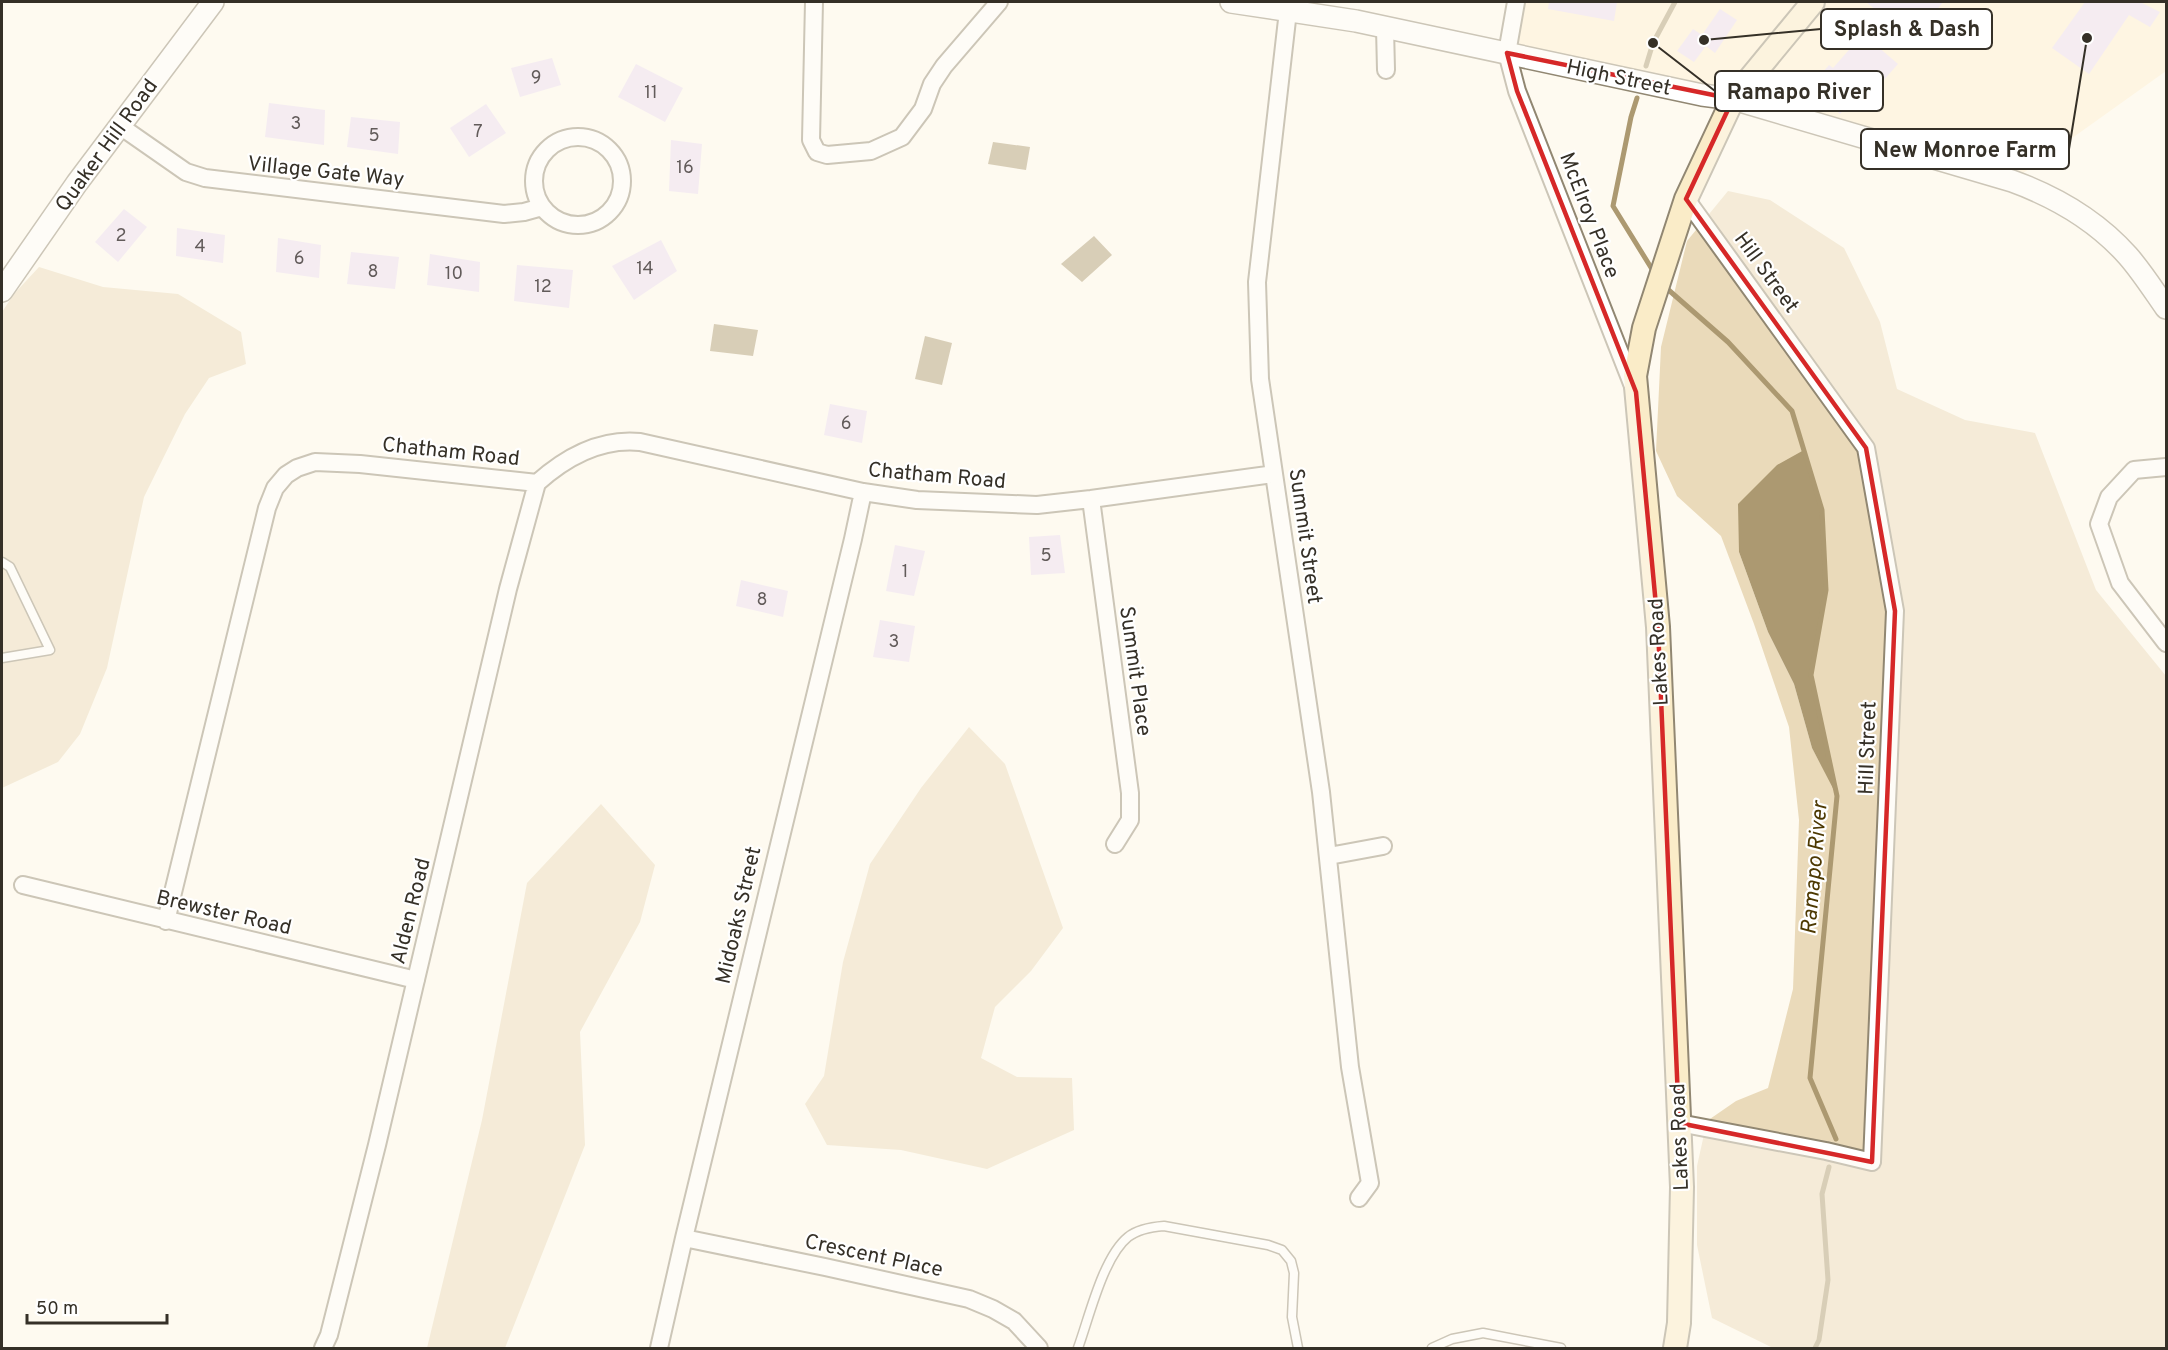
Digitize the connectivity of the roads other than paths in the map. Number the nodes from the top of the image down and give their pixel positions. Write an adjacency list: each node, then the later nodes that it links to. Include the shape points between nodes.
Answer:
1 (213, 2): 12 (street, Quaker Hill Road)
2 (814, 2): 3 (street, via 811,140 817,152 827,155 871,150 902,136 923,109 944,66)
3 (999, 2)
4 (1231, 2): 7 (street, High Street)
5 (1516, 2): 9 (street)
6 (1813, 2): 11 (main road, Lakes Road)
7 (1288, 11): 8 (street, High Street); 19 (street, Summit Street, via 1257,282 1260,379)
8 (1385, 27): 9 (street, High Street); 10 (street)
9 (1507, 53): 11 (street, High Street); 17 (street, McElroy Place, via 1517,91)
10 (1386, 70)
11 (1733, 99): 13 (main road, Lakes Road); 16 (street, High Street, via 2035,189 2077,211 2104,233 2128,256)
12 (120, 126): 14 (street, Village Gate Way, via 186,172 205,178 504,214); 15 (street, Quaker Hill Road)
13 (1686, 199): 17 (main road, Lakes Road, via 1644,328); 32 (street, Hill Street, via 1866,448 1894,611 1872,1162)
14 (542, 207): 14 (street, via 566,223 596,221 608,213 622,187 616,158 594,139 580,136 553,144 536,166 535,187)
15 (2, 291)
16 (2166, 308)
17 (1636, 392): 32 (main road, Lakes Road, via 1658,627)
18 (2166, 467): 24 (street, via 2134,470 2109,497 2099,524 2120,582)
19 (1274, 474): 22 (street, Chatham Road); 28 (street, Summit Street)
20 (537, 483): 21 (street, Chatham Road, via 581,451 622,441); 30 (street, Chatham Road, via 315,462 286,475 275,488 267,508); 31 (street, Alden Road, via 508,589)
21 (863, 492): 22 (street, Chatham Road, via 917,500 1037,505); 34 (street, Midoaks Street)
22 (1091, 499): 26 (street, Summit Place, via 1130,793 1130,820)
23 (2, 562): 25 (lane, via 10,567 50,650)
24 (2166, 643)
25 (2, 658)
26 (1115, 844)
27 (1383, 846): 28 (street)
28 (1329, 856): 33 (street, Summit Street, via 1350,1067 1370,1183)
29 (23, 885): 30 (street, Brewster Road)
30 (166, 921): 31 (street, Brewster Road)
31 (416, 981): 35 (street, Alden Road, via 355,1234)
32 (1679, 1123): 42 (main road, Lakes Road, via 1682,1187)
33 (1359, 1198)
34 (684, 1238): 36 (street, Midoaks Street); 37 (street, Crescent Place, via 969,1299 1014,1322)
35 (323, 1348)
36 (659, 1348)
37 (1039, 1348)
38 (1078, 1348): 39 (lane, via 1106,1268 1117,1250 1129,1236 1148,1227 1164,1226 1282,1250 1294,1273 1292,1317)
39 (1298, 1348)
40 (1432, 1348): 41 (lane, via 1482,1333)
41 (1561, 1348)
42 (1675, 1348)

